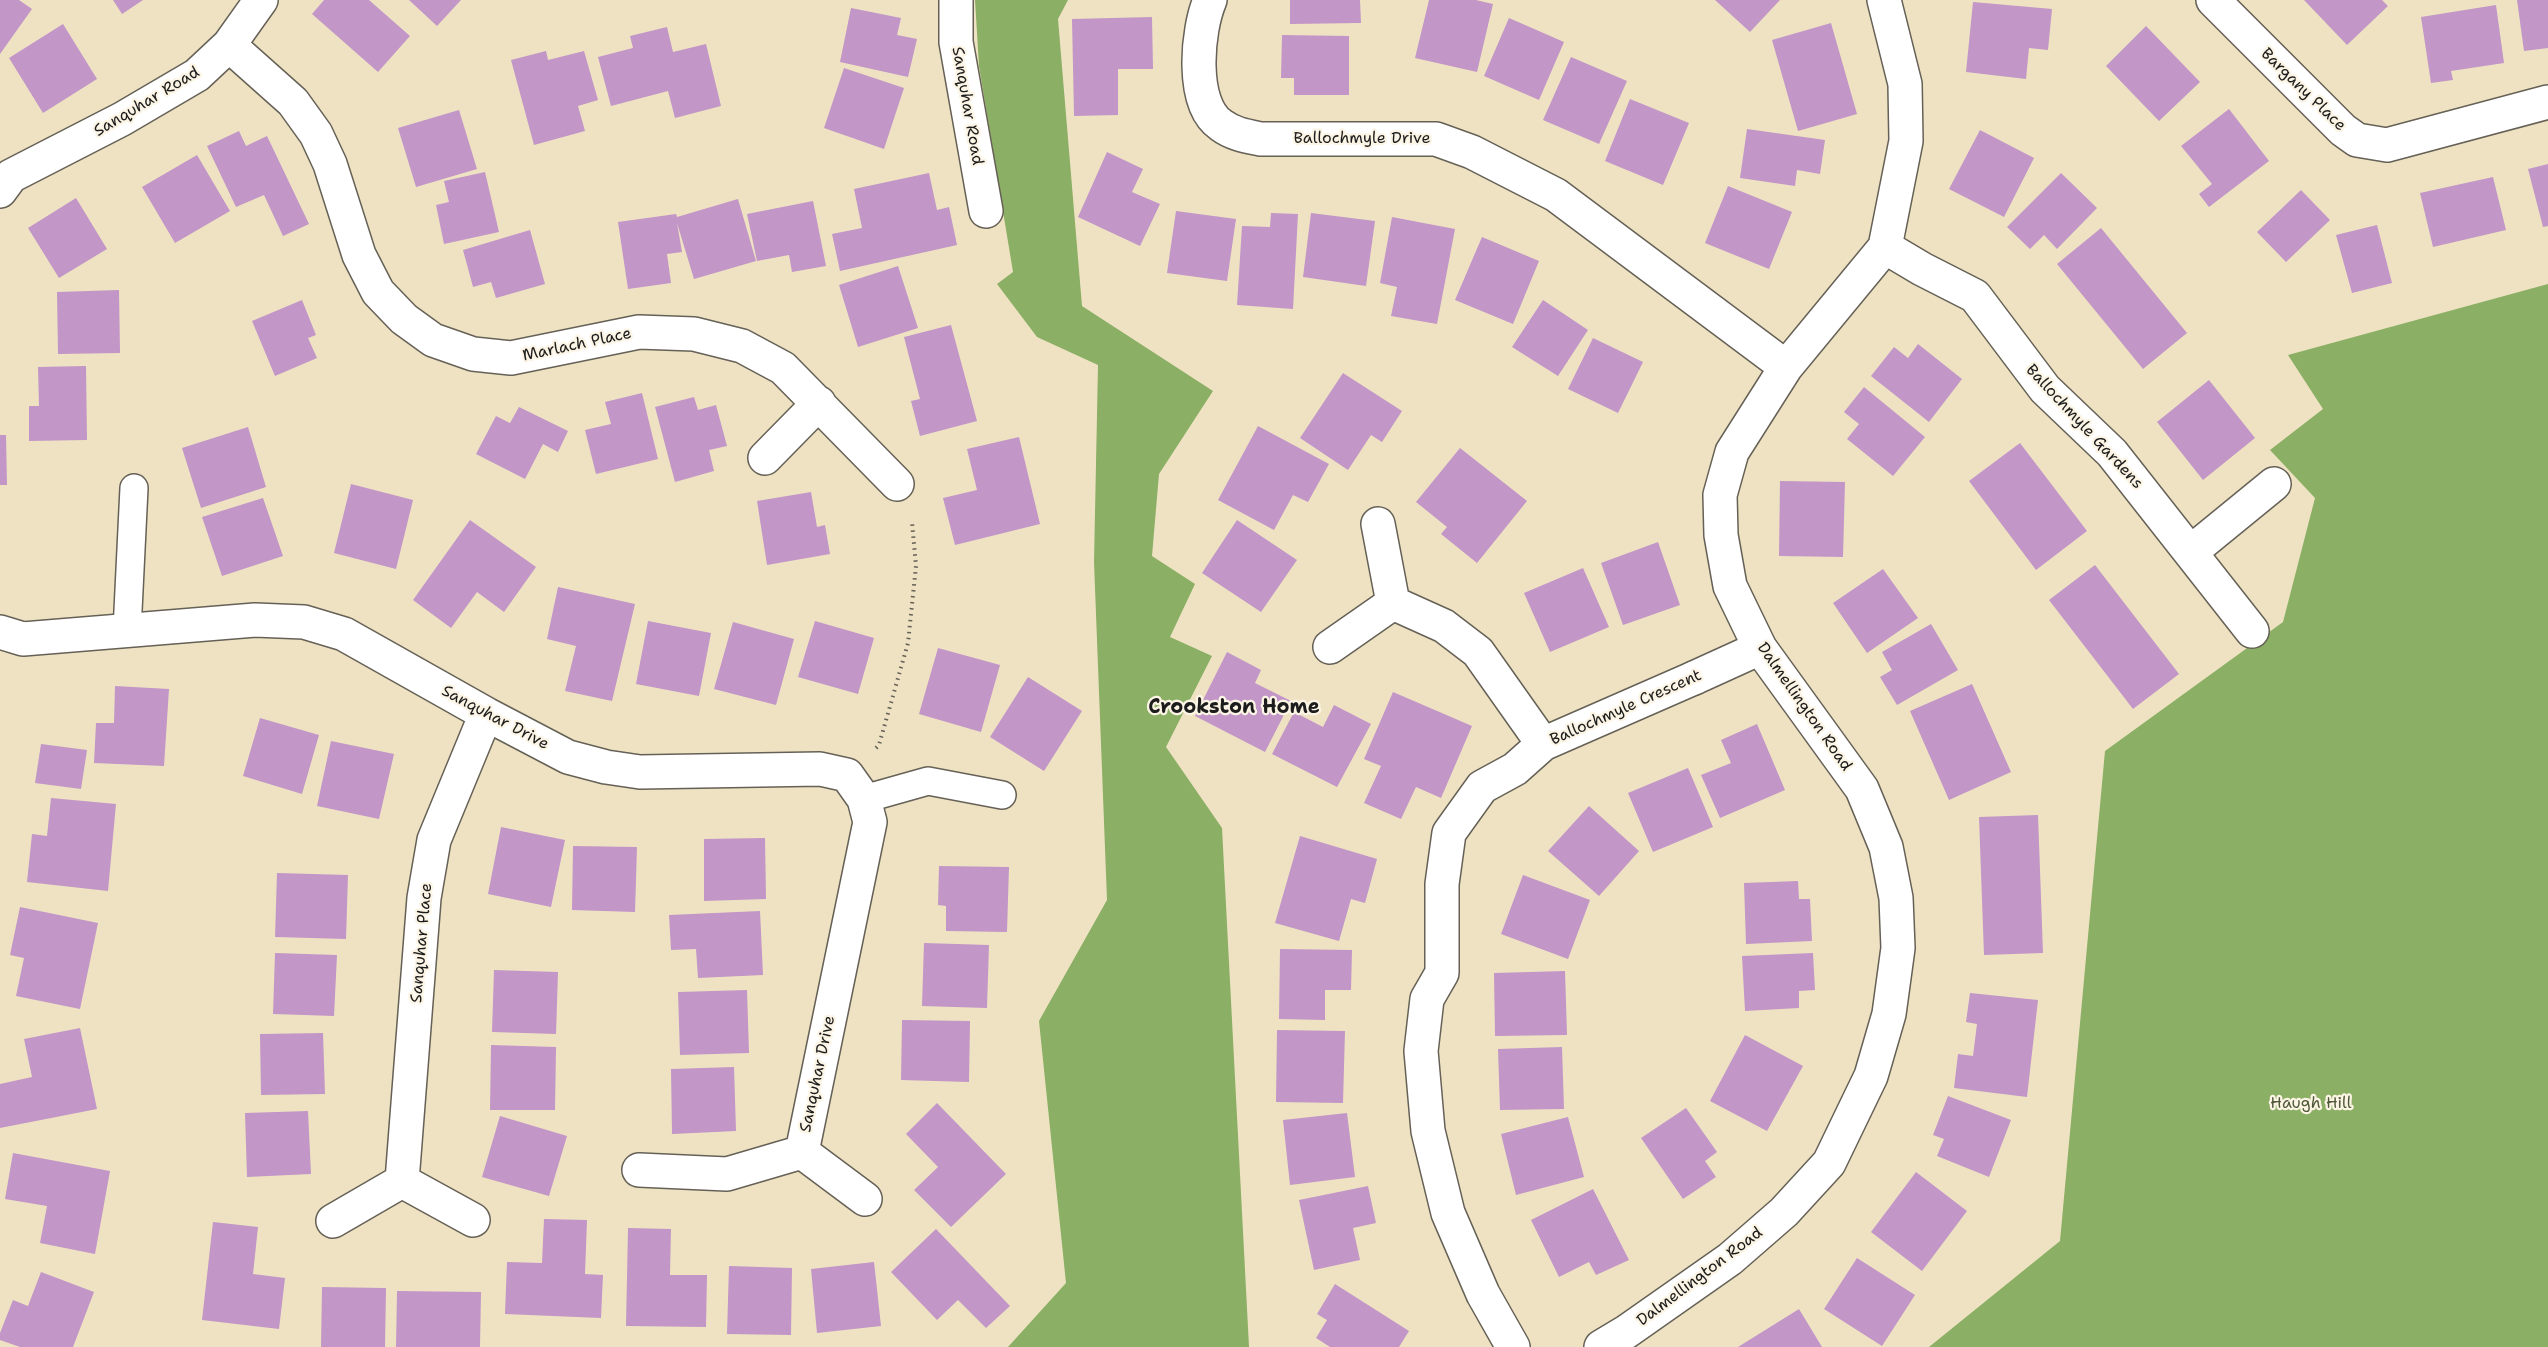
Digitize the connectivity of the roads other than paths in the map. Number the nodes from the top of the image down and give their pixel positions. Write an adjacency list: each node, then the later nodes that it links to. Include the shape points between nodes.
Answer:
1 (261, 0): 6 (street, Sanquhar Road)
2 (956, 0): 9 (street, Sanquhar Road, via 956,42)
3 (1210, 0): 11 (street, Ballochmyle Drive, via 1198,61 1204,104 1219,124 1236,134 1261,139 1436,139 1472,152 1557,195)
4 (1884, 0): 10 (street, Dalmellington Road, via 1905,84 1906,141)
5 (2213, 0): 7 (street, Bargany Place, via 2329,118 2366,143 2387,145)
6 (229, 45): 8 (street, Sanquhar Road, via 197,75 122,119); 12 (street, Marlach Place, via 293,102 316,134 330,164 359,255 378,292 404,319 433,340 473,354 511,358 639,332 694,334 742,345 783,368)
7 (2548, 102)
8 (4, 177)
9 (986, 210)
10 (1886, 247): 11 (street, Dalmellington Road); 18 (street, Ballochmyle Gardens, via 1975,296 2045,389 2112,453)
11 (1786, 367): 24 (street, Dalmellington Road, via 1732,452 1720,495 1721,535 1730,586)
12 (819, 403): 13 (street); 14 (street, Marlach Place)
13 (765, 458)
14 (897, 484)
15 (2274, 484): 18 (street)
16 (134, 488): 20 (lane)
17 (1378, 524): 19 (street)
18 (2192, 551): 21 (street, Ballochmyle Gardens)
19 (1393, 603): 23 (street); 26 (street, via 1444,626 1478,652)
20 (127, 631): 22 (street, Sanquhar Drive, via 23,639); 25 (street, Sanquhar Drive, via 255,620 304,622 344,634)
21 (2252, 631)
22 (0, 632)
23 (1330, 647)
24 (1760, 648): 26 (street, Ballochmyle Crescent); 36 (street, Dalmellington Road, via 1862,789 1886,847 1896,898 1898,948 1889,1014 1872,1076 1829,1163 1784,1212 1730,1259)
25 (486, 714): 27 (street, Sanquhar Drive, via 568,757 606,767 640,772 820,769); 31 (street, Sanquhar Place, via 434,840 424,898)
26 (1543, 744): 35 (street, Ballochmyle Crescent, via 1515,769 1482,788 1449,833 1442,884 1442,973 1427,999 1422,1051 1428,1131 1448,1213 1483,1294)
27 (855, 787): 28 (lane, Sanquhar Drive, via 928,781); 29 (street, Sanquhar Drive, via 870,822)
28 (1002, 795)
29 (802, 1152): 30 (street, Sanquhar Drive, via 727,1174); 32 (street)
30 (639, 1170)
31 (402, 1181): 33 (street); 34 (street)
32 (865, 1199)
33 (473, 1220)
34 (333, 1221)
35 (1513, 1347)
36 (1600, 1347)

